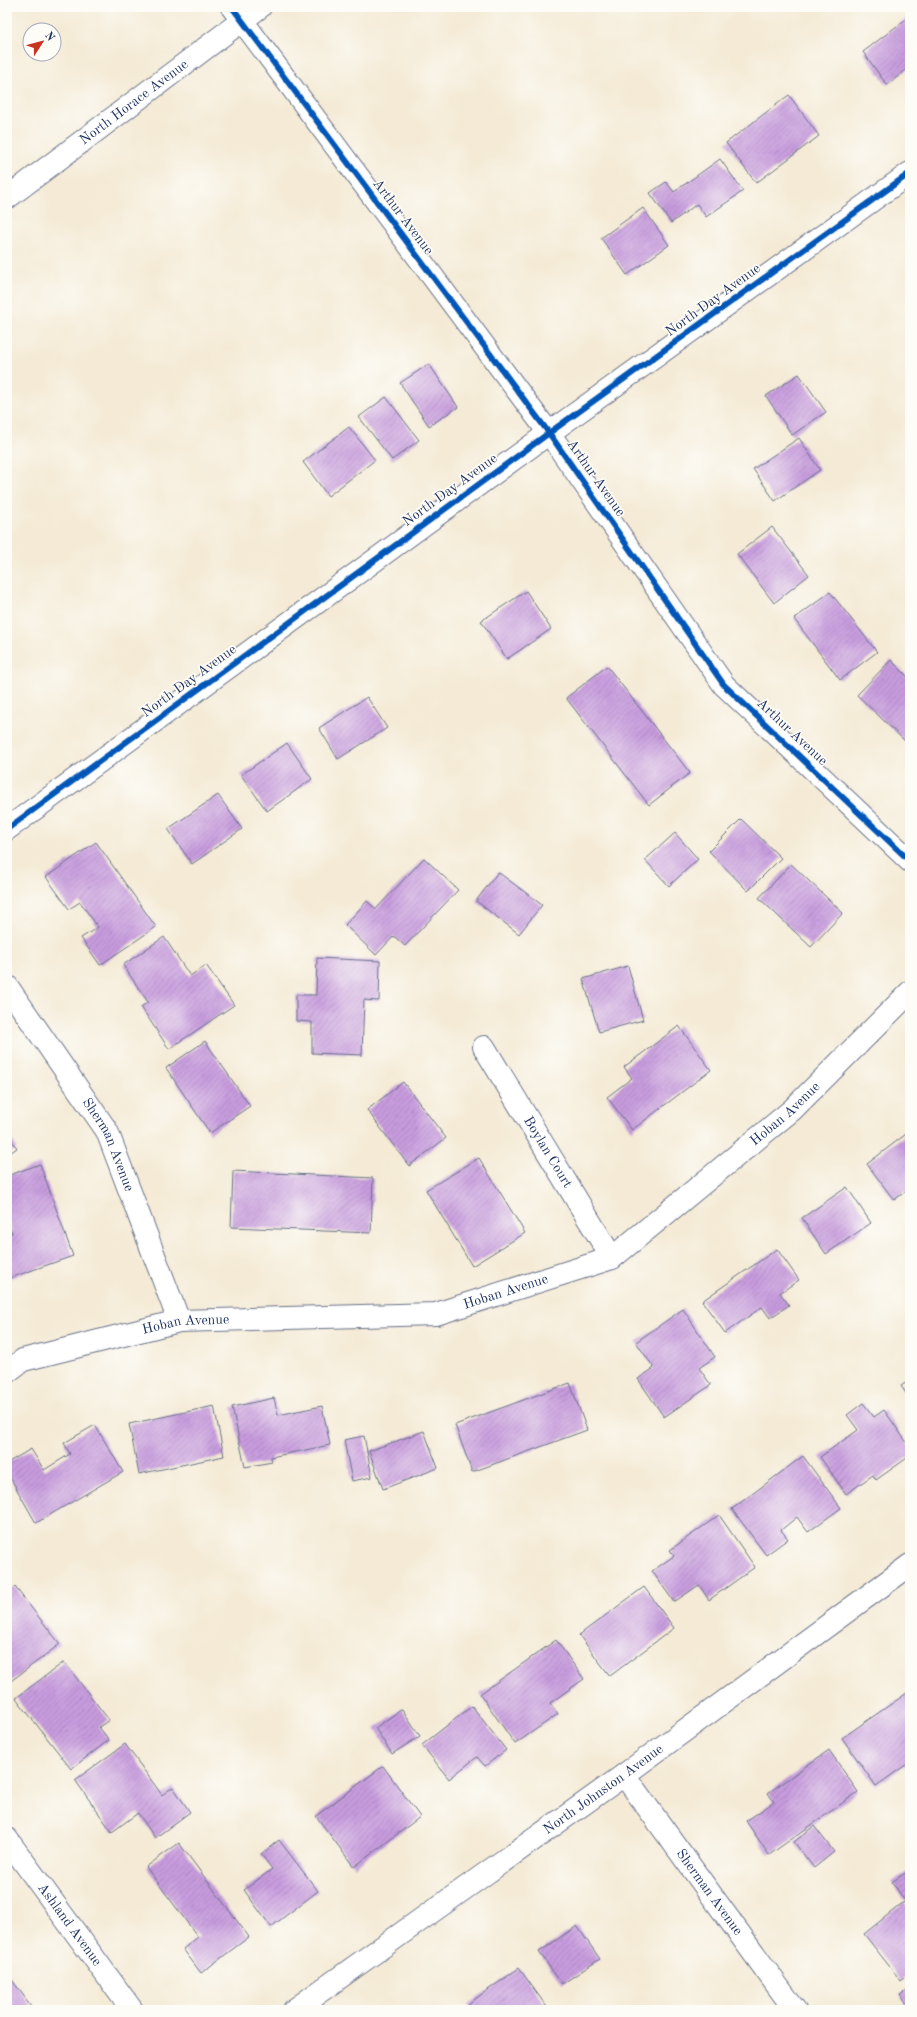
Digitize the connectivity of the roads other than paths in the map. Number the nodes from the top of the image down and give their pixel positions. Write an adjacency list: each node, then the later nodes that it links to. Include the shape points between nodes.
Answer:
1 (260, 7): 2 (street, North Horace Avenue)
2 (237, 14): 4 (street, North Horace Avenue); 5 (street, Arthur Avenue)
3 (910, 173): 5 (street, North Day Avenue)
4 (7, 198)
5 (549, 433): 6 (street, North Day Avenue); 7 (street, Arthur Avenue, via 724,685)
6 (7, 829)
7 (910, 861)
8 (7, 986): 12 (street, Sherman Avenue, via 107,1131)
9 (910, 992): 11 (street, Hoban Avenue, via 792,1110)
10 (484, 1047): 11 (street, Boylan Court)
11 (612, 1258): 12 (street, Hoban Avenue, via 436,1314)
12 (179, 1321): 13 (street, Hoban Avenue, via 24,1360)
13 (7, 1372)
14 (910, 1565): 15 (street, North Johnston Avenue)
15 (624, 1775): 18 (street, North Johnston Avenue); 19 (street, Sherman Avenue)
16 (7, 1839): 17 (street, Ashland Avenue)
17 (132, 2010)
18 (294, 2010)
19 (795, 2010)

